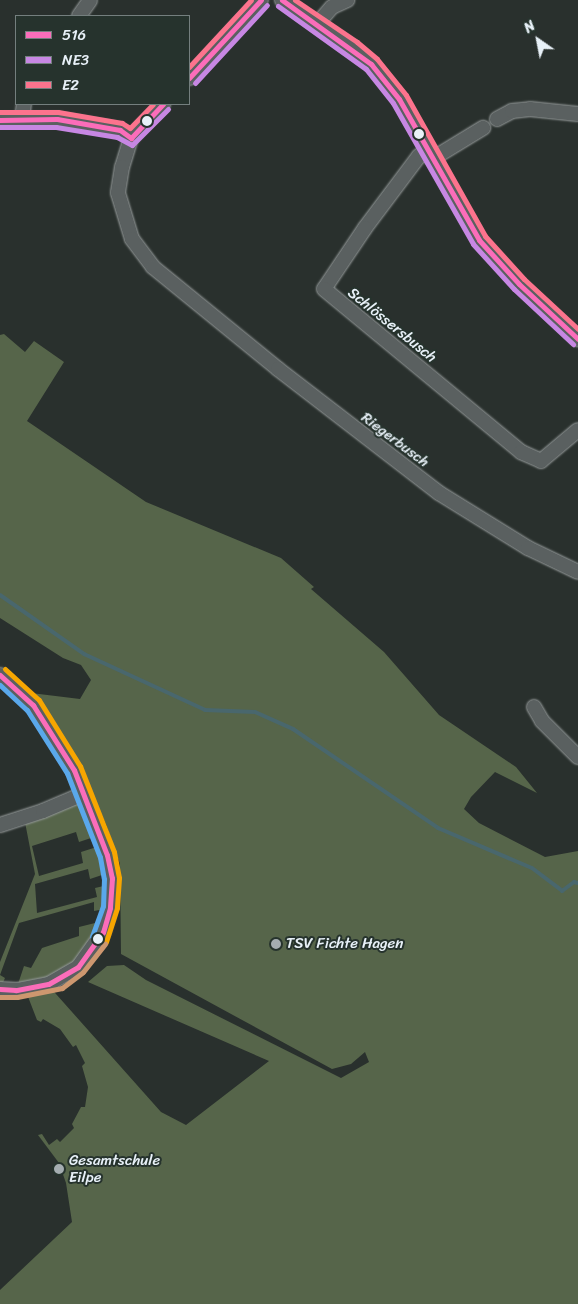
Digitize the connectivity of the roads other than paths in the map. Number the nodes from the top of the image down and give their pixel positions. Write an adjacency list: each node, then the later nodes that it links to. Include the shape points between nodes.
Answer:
1 (90, 0): 5 (street)
2 (262, 0): 7 (street)
3 (282, 0): 6 (street)
4 (347, 0): 6 (street, via 332,7)
5 (79, 15)
6 (318, 23): 16 (street, via 371,64 399,99)
7 (190, 77)
8 (24, 105): 11 (street)
9 (162, 105): 15 (street)
10 (578, 114): 12 (street, via 530,109 512,111)
11 (22, 118): 13 (street); 15 (street, via 58,119 120,130)
12 (497, 119)
13 (0, 120)
14 (483, 128): 16 (street)
15 (131, 138): 19 (street, Riegerbusch, via 118,194 132,238 153,267 278,369 439,493 528,548)
16 (430, 155): 17 (street, via 479,240 519,284); 18 (street, Schlössersbusch, via 419,156 324,289 521,452 541,460)
17 (578, 339)
18 (578, 430)
19 (578, 572)
20 (0, 675): 23 (street, via 33,705 74,770)
21 (534, 707): 22 (street, via 542,721)
22 (578, 758)
23 (83, 794): 24 (street); 25 (street, via 111,872 110,908 103,932 87,958 68,975 38,987)
24 (0, 824)
25 (0, 989)

